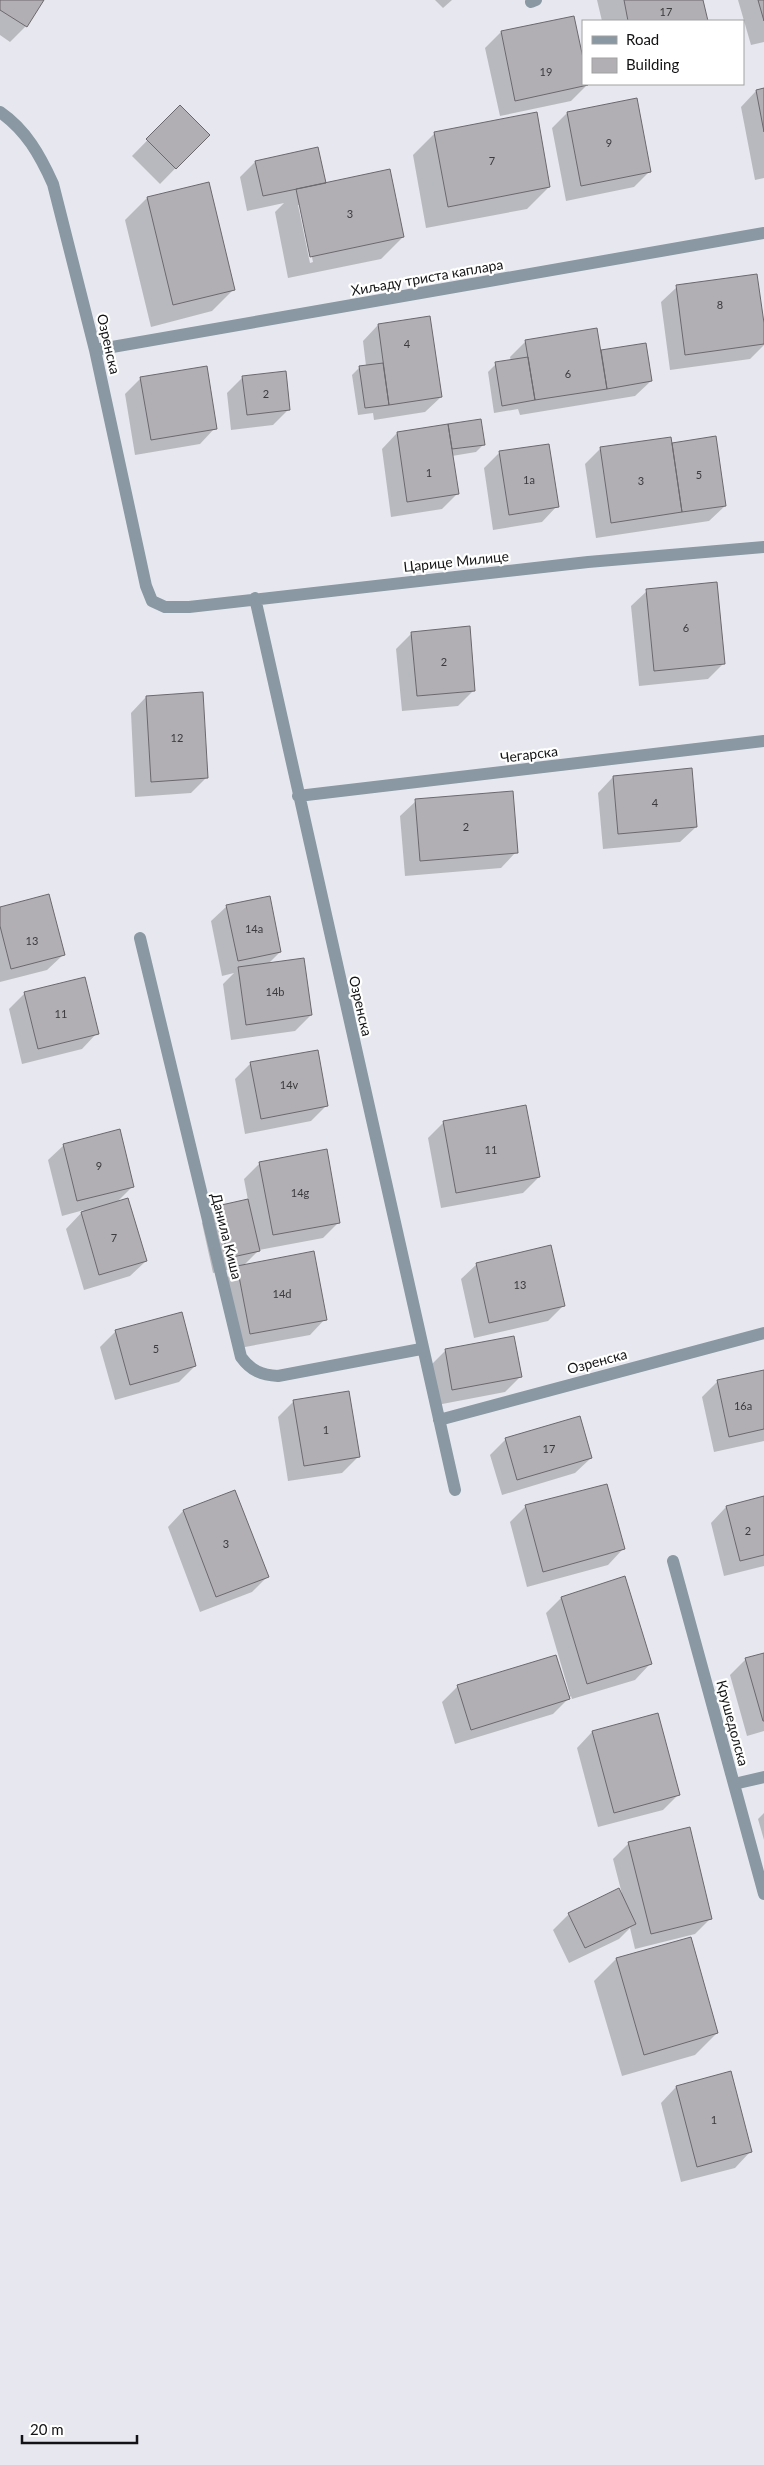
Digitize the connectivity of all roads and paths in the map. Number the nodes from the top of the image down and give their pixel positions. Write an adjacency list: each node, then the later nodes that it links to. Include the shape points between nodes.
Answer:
1 (0, 112): 3 (street, Озренска, via 15,122 30,141 53,184)
2 (764, 233): 3 (street, Хиљаду триста каплара)
3 (96, 350): 6 (street, Озренска, via 146,586)
4 (764, 547): 5 (street, Царице Милице, via 588,562)
5 (255, 598): 6 (street, Царице Милице, via 165,607); 8 (street, Озренска)
6 (152, 601)
7 (764, 741): 8 (street, Чегарска)
8 (298, 796): 11 (street, Озренска)
9 (140, 938): 11 (street, Данила Киша, via 242,1357 253,1370 278,1376)
10 (764, 1333): 12 (street, Озренска)
11 (421, 1349): 12 (street, Озренска)
12 (439, 1420): 13 (street, Озренска)
13 (455, 1490)
14 (673, 1561): 16 (street, Крушедолска)
15 (764, 1777): 16 (street)
16 (734, 1784): 17 (street, Крушедолска)
17 (764, 1894)

